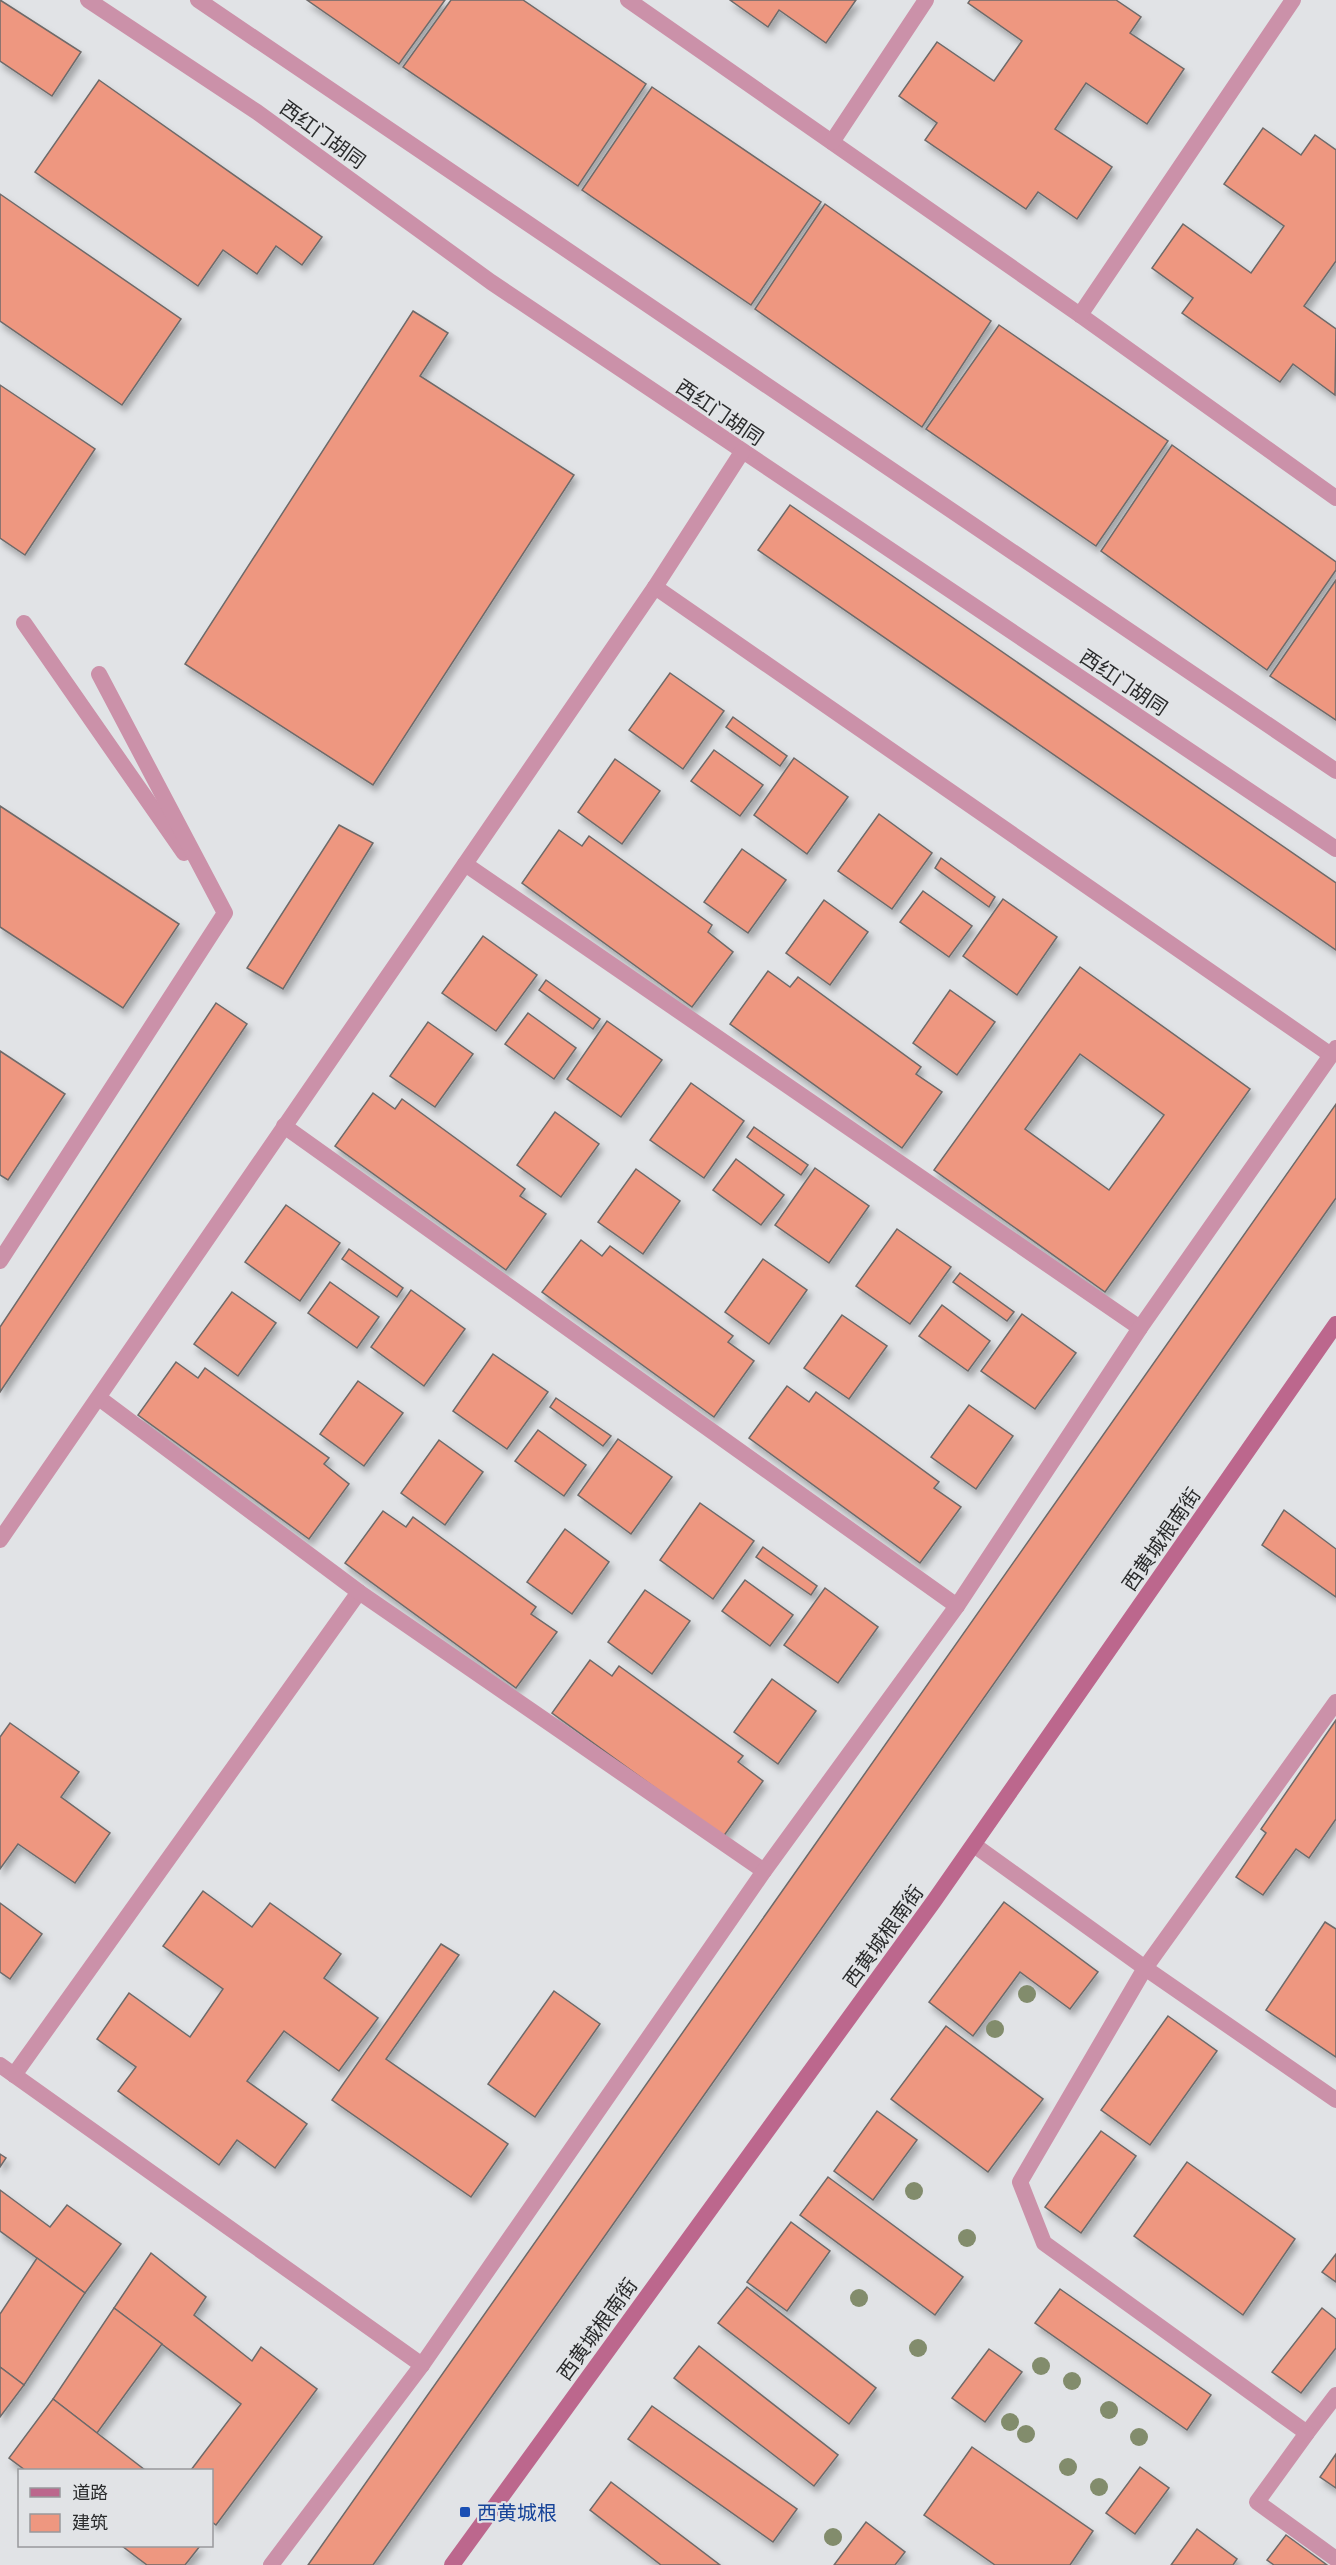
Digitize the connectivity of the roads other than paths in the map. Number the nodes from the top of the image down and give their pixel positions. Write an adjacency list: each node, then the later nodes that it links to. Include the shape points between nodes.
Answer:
1 (87, 0): 8 (street, 西红门胡同, via 257,112 491,282)
2 (198, 0): 13 (street)
3 (628, 0): 6 (street)
4 (926, 0): 6 (street)
5 (1293, 0): 7 (street)
6 (831, 142): 7 (street)
7 (1080, 315): 9 (street)
8 (742, 452): 10 (street); 14 (street, 西红门胡同)
9 (1336, 498)
10 (654, 587): 15 (street); 17 (street)
11 (24, 623): 16 (street)
12 (99, 674): 16 (street)
13 (1336, 771)
14 (1336, 849)
15 (465, 864): 18 (street); 21 (street)
16 (225, 913): 19 (street)
17 (1334, 1051): 21 (street)
18 (284, 1126): 22 (street); 25 (street)
19 (0, 1261)
20 (1336, 1324): 27 (main road, 西黄城根南街)
21 (1140, 1329): 25 (street)
22 (99, 1398): 23 (street); 24 (street)
23 (0, 1540)
24 (359, 1592): 28 (street); 31 (street)
25 (957, 1606): 28 (street)
26 (1336, 1702): 29 (street)
27 (974, 1845): 29 (street); 38 (main road, 西黄城根南街)
28 (764, 1871): 33 (street)
29 (1144, 1968): 32 (street); 35 (street, via 1020,2182 1044,2243)
30 (0, 2064): 31 (street)
31 (14, 2075): 33 (street)
32 (1336, 2100)
33 (422, 2366): 37 (street)
34 (1336, 2395): 35 (street)
35 (1308, 2433): 36 (street, via 1257,2502)
36 (1336, 2559)
37 (271, 2565)
38 (452, 2565)

